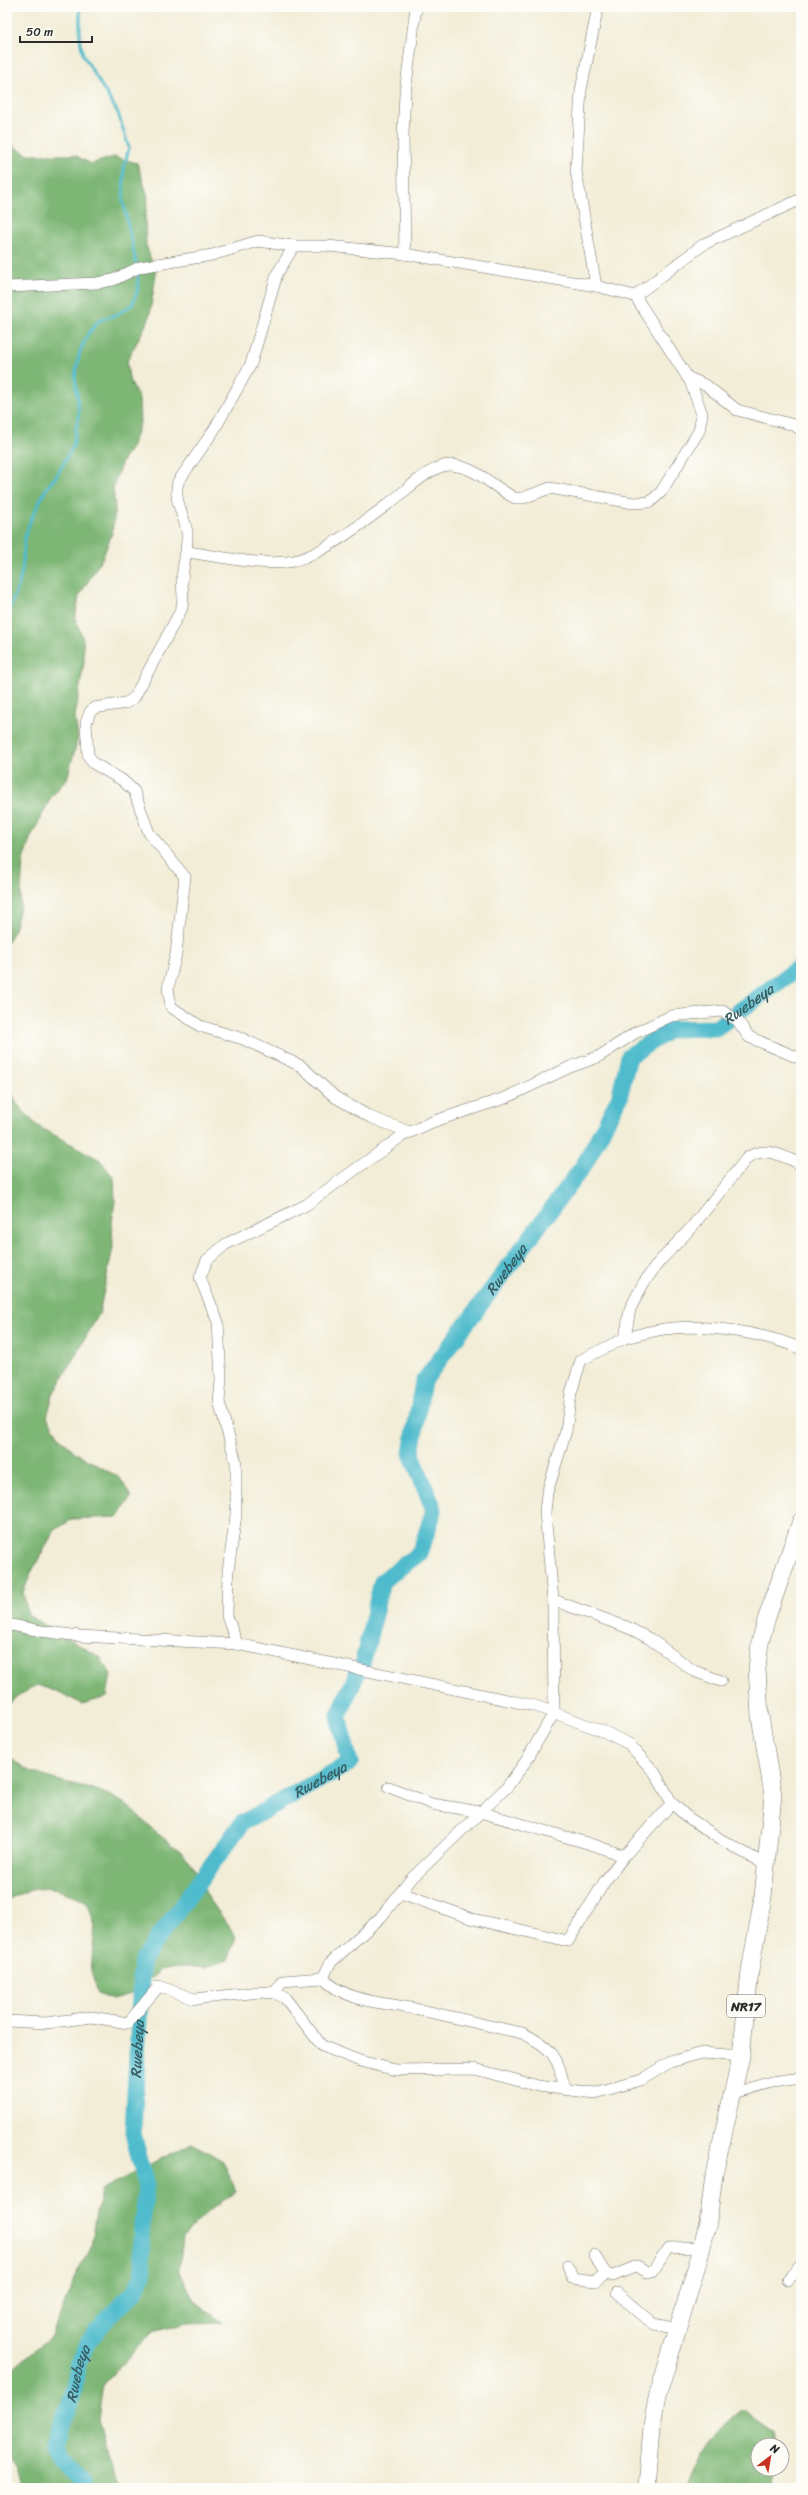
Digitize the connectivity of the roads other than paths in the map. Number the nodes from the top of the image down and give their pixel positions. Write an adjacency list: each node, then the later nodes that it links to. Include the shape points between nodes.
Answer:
1 (416, 7): 5 (street, via 402,135)
2 (598, 7): 6 (street, via 581,90 576,171)
3 (801, 199): 8 (street, via 704,244)
4 (294, 246): 5 (street, via 328,246); 7 (street, via 258,241 212,255 135,268 113,280 97,283); 11 (street, via 277,274 251,364 214,430 178,482 176,497 187,534)
5 (405, 254): 6 (street)
6 (596, 286): 8 (street)
7 (7, 287)
8 (635, 296): 9 (street)
9 (687, 377): 10 (street, via 707,386 736,410 794,425); 11 (street, via 699,404 702,422 661,492 650,502 633,503 550,488 516,498 476,473 450,465 421,478 388,505 317,552 300,560 287,563 268,562)
10 (801, 430)
11 (187, 552): 13 (street, via 182,580 184,604 138,691 126,703 94,708 86,723 90,759 134,791 149,833 185,877 176,954 168,988 171,1007 200,1026 243,1039 301,1066 335,1097 370,1117)
12 (801, 1059): 13 (street, via 749,1037 737,1020 722,1011 671,1016 635,1033 598,1057 570,1067 505,1098)
13 (409, 1132): 20 (street, via 306,1205 226,1244 206,1260 200,1278 218,1322 221,1380 219,1402 236,1462 236,1515 228,1571 227,1616)
14 (801, 1164): 15 (street, via 757,1151 747,1158 643,1284 630,1309)
15 (625, 1338): 16 (street, via 666,1329 715,1329 750,1333); 18 (street, via 582,1360 571,1394 566,1431 547,1493 544,1512)
16 (801, 1349)
17 (801, 1521): 27 (main road, NR17, via 767,1617 757,1669 760,1716 773,1795)
18 (552, 1600): 21 (street, via 629,1628 650,1639 694,1671); 22 (street)
19 (7, 1624): 20 (street, via 79,1636)
20 (237, 1644): 22 (street, via 536,1706)
21 (721, 1681)
22 (554, 1713): 24 (street, via 629,1744 655,1773); 25 (street, via 507,1787)
23 (389, 1788): 25 (street, via 432,1804)
24 (672, 1803): 26 (street); 27 (street, via 720,1839)
25 (480, 1812): 26 (street); 28 (street, via 412,1878)
26 (624, 1856): 28 (street, via 605,1881 568,1941 473,1919)
27 (766, 1865): 32 (main road, NR17, via 750,1971)
28 (401, 1893): 29 (street, via 381,1917 330,1964)
29 (323, 1978): 30 (street, via 282,1981); 34 (street, via 330,1986 350,1996 522,2034 537,2040 548,2048 558,2062)
30 (275, 1993): 31 (street, via 260,1992 194,1999 159,1986 128,2023 92,2017 46,2023); 34 (street, via 285,1998 322,2046 360,2061 396,2070 475,2069 538,2086)
31 (7, 2020)
32 (741, 2056): 34 (street, via 702,2053 670,2062 641,2080 618,2088 595,2093); 35 (main road, NR17)
33 (801, 2078): 35 (street, via 772,2082)
34 (564, 2090)
35 (731, 2094): 36 (main road, NR17)
36 (702, 2246): 40 (street, via 668,2248 653,2271 647,2272 637,2266 613,2276); 43 (main road, NR17)
37 (594, 2255): 40 (street)
38 (801, 2265): 41 (street)
39 (568, 2266): 40 (street, via 572,2278 595,2281)
40 (606, 2274)
41 (787, 2280)
42 (617, 2293): 43 (street, via 654,2324)
43 (678, 2329): 44 (main road, NR17, via 653,2419)
44 (647, 2488)

